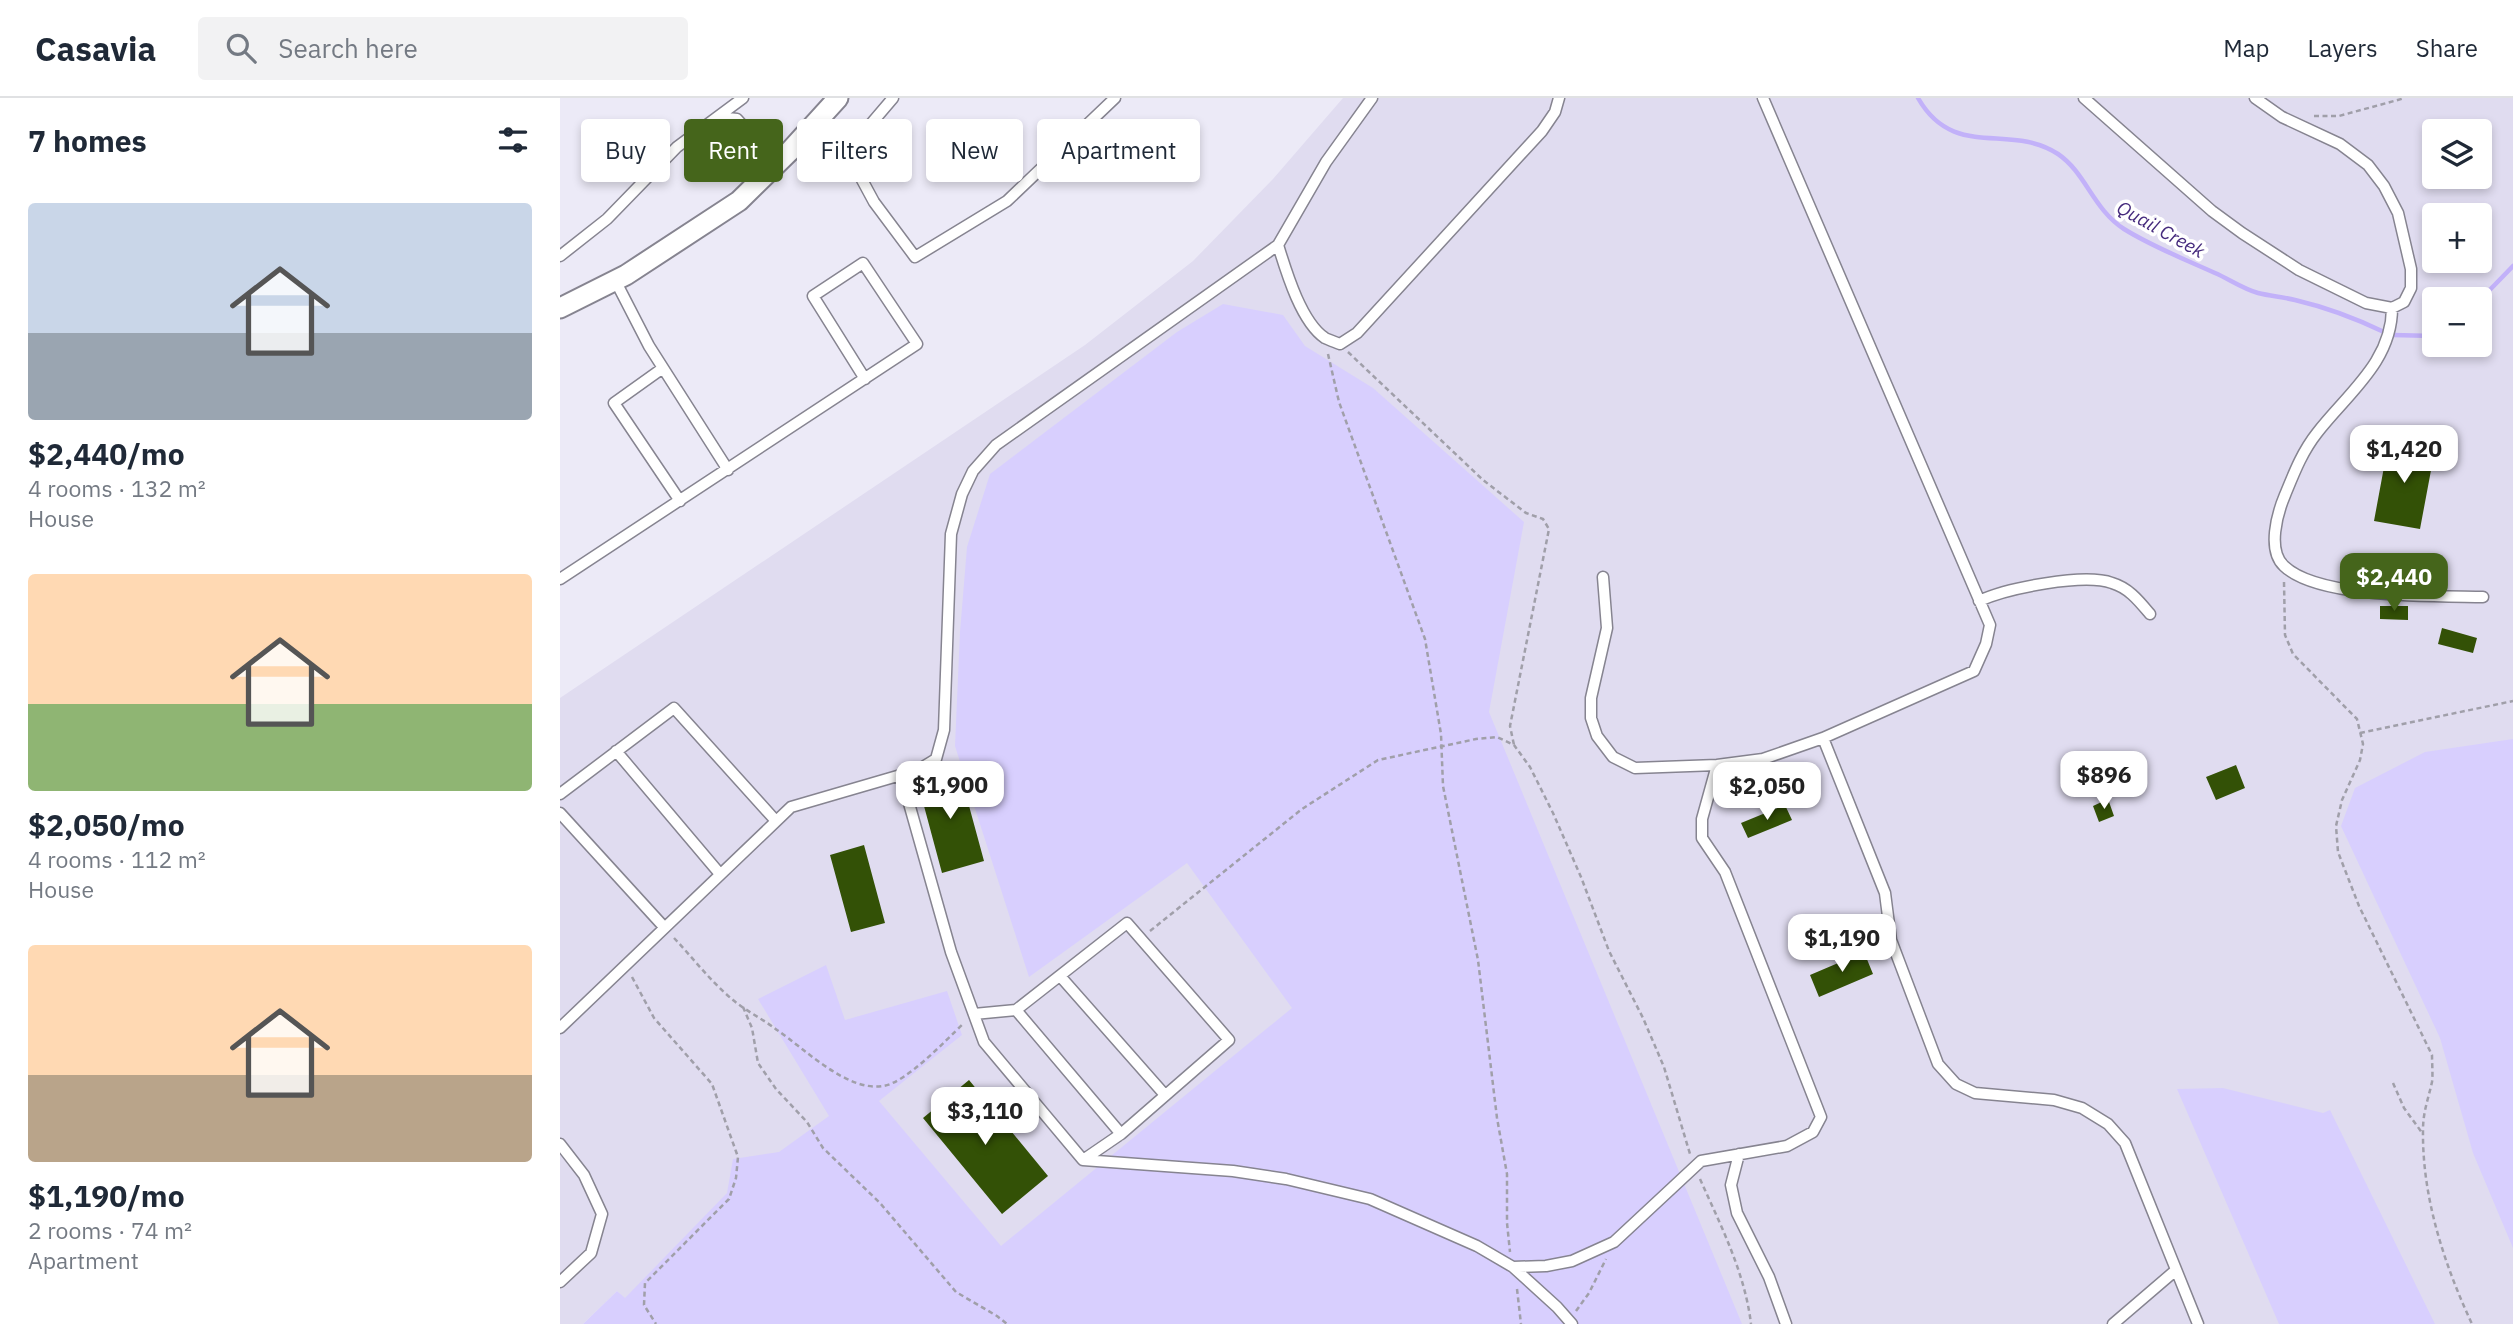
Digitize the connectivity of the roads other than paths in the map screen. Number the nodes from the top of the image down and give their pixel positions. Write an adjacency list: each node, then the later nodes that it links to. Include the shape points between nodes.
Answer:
1 (743, 98): 10 (lane)
2 (838, 98): 12 (street)
3 (893, 98): 4 (lane, via 847,152 874,202 915,257 1007,201)
4 (1115, 98)
5 (1372, 98): 14 (lane, via 1326,162)
6 (1559, 98): 14 (lane, via 1542,131 1357,333 1340,344 1323,337 1306,316)
7 (1763, 98): 26 (lane)
8 (2084, 98): 18 (lane, via 2242,233 2299,270 2366,303)
9 (2255, 98): 18 (lane, via 2282,117 2340,144 2368,165 2385,186 2398,213 2411,270 2411,288 2404,302)
10 (718, 117): 11 (lane); 15 (lane, via 677,147 607,219)
11 (731, 119)
12 (783, 158)
13 (758, 182): 16 (street, via 708,223)
14 (1278, 245): 31 (lane, via 996,445 973,471 951,534 944,730 936,759)
15 (560, 256)
16 (615, 280): 17 (street); 19 (lane)
17 (560, 308)
18 (2392, 308): 25 (lane, via 2385,349 2302,455 2280,506 2276,551 2283,566 2305,579 2354,591)
19 (663, 368): 21 (lane); 22 (lane, via 614,403)
20 (865, 379): 20 (lane, via 917,344 863,262 813,296); 21 (lane)
21 (728, 470): 22 (lane)
22 (680, 500): 24 (lane)
23 (1603, 577): 30 (lane, via 1607,628 1591,698 1591,718 1598,736 1613,757 1636,768)
24 (560, 579)
25 (2483, 597)
26 (1979, 601): 27 (lane, via 1994,594 2094,579 2134,595); 28 (lane, via 1990,625 1973,671)
27 (2150, 614)
28 (1823, 738): 30 (lane, via 1763,759); 47 (lane, via 1885,893 1891,940 1938,1064 1956,1084 1975,1093 2054,1100 2082,1108 2108,1124 2125,1143)
29 (617, 751): 32 (lane); 34 (lane, via 674,708); 35 (lane)
30 (1717, 765): 44 (lane, via 1702,819 1702,838 1725,872 1821,1117 1814,1132 1787,1146)
31 (901, 775): 34 (lane, via 791,807); 39 (lane, via 951,952)
32 (560, 794)
33 (560, 813): 36 (lane)
34 (776, 821): 35 (lane)
35 (720, 874): 36 (lane)
36 (664, 928): 40 (lane)
37 (1060, 976): 38 (lane); 41 (lane); 41 (lane, via 1126,923 1141,939 1230,1040)
38 (1016, 1010): 39 (lane); 42 (lane)
39 (974, 1014): 45 (lane, via 984,1042)
40 (560, 1028)
41 (1165, 1095): 42 (lane)
42 (1121, 1134): 45 (lane)
43 (560, 1144): 48 (lane, via 584,1175 602,1214 591,1253)
44 (1739, 1153): 46 (lane, via 1700,1161 1614,1242 1572,1261); 50 (lane, via 1731,1185 1737,1213)
45 (1083, 1160): 46 (lane, via 1233,1171 1346,1193 1477,1246)
46 (1513, 1267): 49 (lane)
47 (2176, 1270): 51 (lane); 52 (lane)
48 (560, 1282)
49 (1570, 1322)
50 (1786, 1324)
51 (2113, 1324)
52 (2198, 1324)

